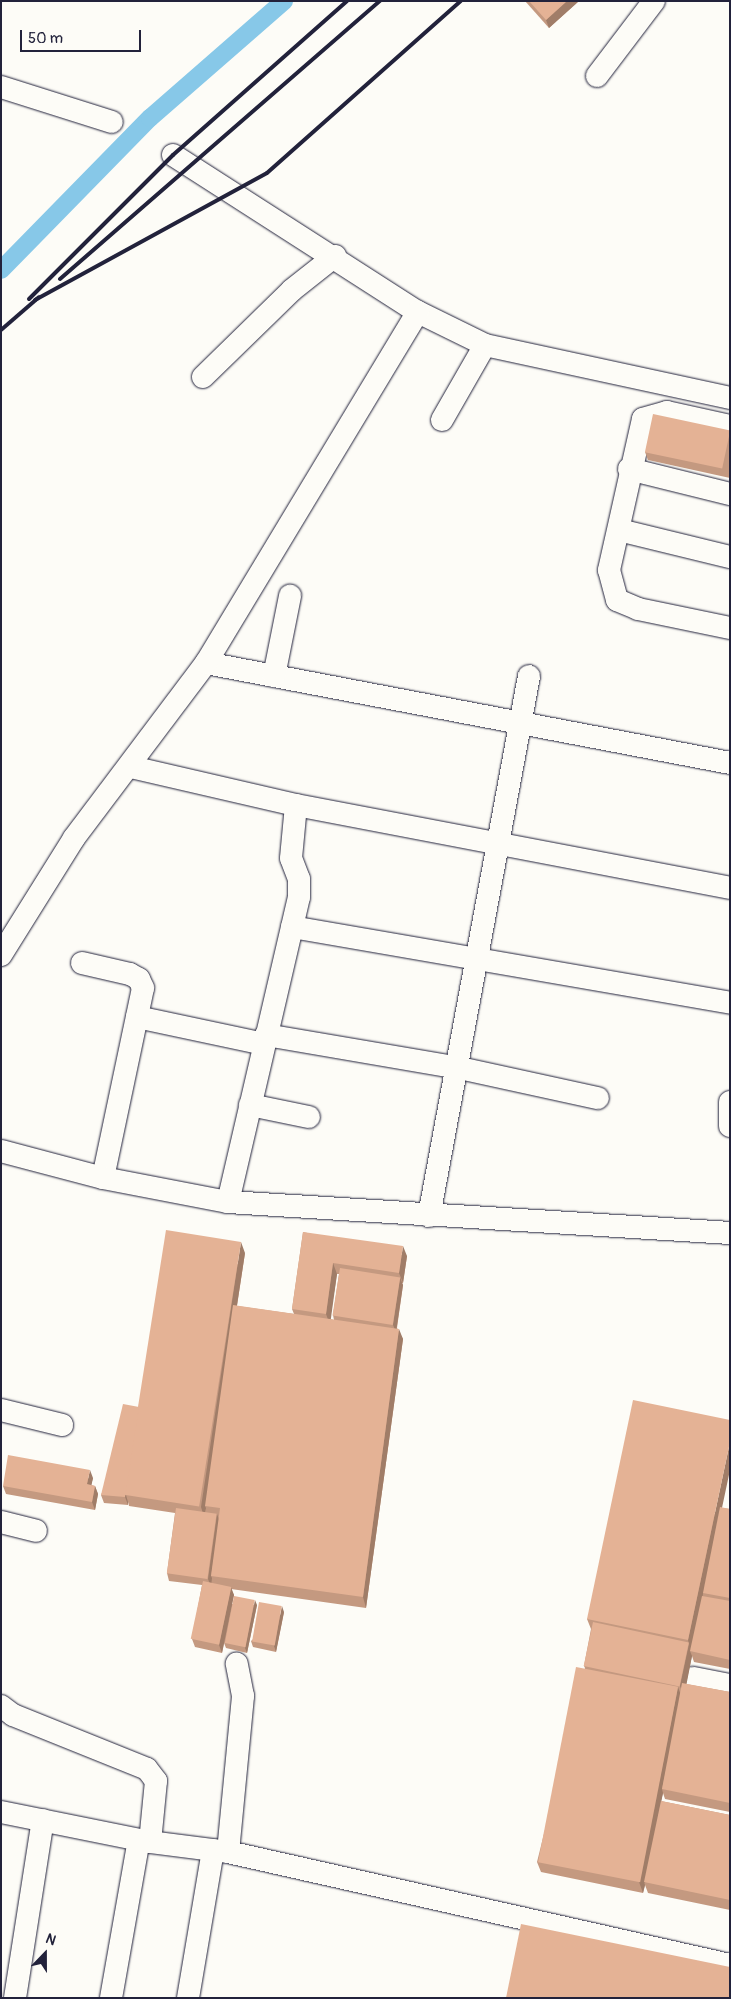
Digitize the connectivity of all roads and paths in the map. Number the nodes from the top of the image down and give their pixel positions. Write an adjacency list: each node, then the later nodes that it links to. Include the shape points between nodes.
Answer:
1 (654, 1): 2 (street)
2 (597, 76)
3 (1, 87): 4 (street)
4 (112, 122)
5 (173, 155): 6 (street)
6 (335, 256): 7 (street); 9 (street, via 292,290)
7 (418, 312): 8 (street); 19 (street)
8 (485, 345): 10 (street); 11 (street)
9 (203, 377)
10 (730, 398)
11 (442, 420)
12 (730, 426): 13 (street, via 667,412 651,414 637,434)
13 (630, 469): 14 (street); 15 (street)
14 (730, 494)
15 (618, 530): 16 (street); 18 (street, via 609,570 617,600 638,609)
16 (730, 557)
17 (290, 596): 20 (street)
18 (730, 628)
19 (206, 663): 20 (street); 24 (street)
20 (274, 676): 22 (street)
21 (530, 676): 22 (street)
22 (521, 721): 23 (street); 26 (street)
23 (730, 763)
24 (131, 767): 25 (street); 28 (street)
25 (296, 805): 26 (street); 29 (street, via 291,858 299,888)
26 (501, 845): 27 (street); 31 (street)
27 (730, 888)
28 (8, 927): 30 (street)
29 (292, 927): 31 (street); 35 (street)
30 (1, 955)
31 (477, 959): 33 (street); 36 (street)
32 (82, 963): 34 (street, via 139,979 143,998)
33 (730, 1003)
34 (137, 1017): 35 (street); 43 (street)
35 (265, 1039): 36 (street); 39 (street)
36 (460, 1068): 37 (street); 45 (street)
37 (598, 1098)
38 (730, 1102): 41 (street)
39 (250, 1105): 40 (street); 44 (street)
40 (309, 1117)
41 (730, 1126)
42 (1, 1151): 43 (street)
43 (103, 1178): 44 (street)
44 (228, 1202): 45 (street)
45 (429, 1216): 46 (street)
46 (730, 1233)
47 (1, 1410): 48 (street)
48 (62, 1425)
49 (1, 1522): 50 (street)
50 (36, 1531)
51 (237, 1664): 58 (street, via 243,1696)
52 (693, 1678): 53 (street)
53 (730, 1685)
54 (1, 1706): 57 (street, via 13,1715 147,1769 156,1781)
55 (1, 1812): 56 (street)
56 (43, 1820): 57 (street); 60 (street)
57 (144, 1841): 58 (street); 61 (street)
58 (220, 1851): 59 (street); 62 (street)
59 (730, 1965)
60 (15, 1998)
61 (111, 1998)
62 (188, 1998)

